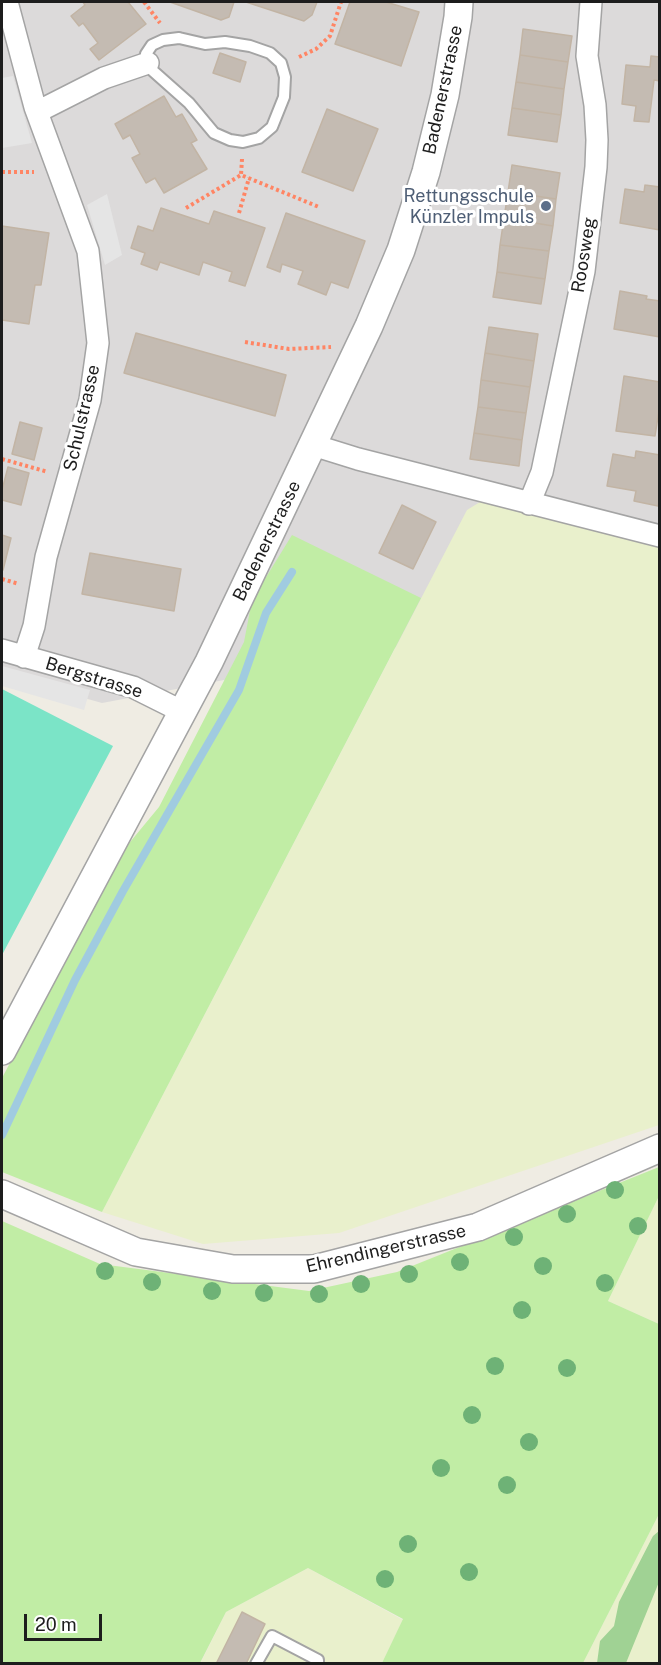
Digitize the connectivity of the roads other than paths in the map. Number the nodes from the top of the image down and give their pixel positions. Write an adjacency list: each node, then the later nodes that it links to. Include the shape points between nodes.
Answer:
1 (7, 2): 5 (street, Schulstrasse)
2 (459, 2): 6 (street, Badenerstrasse, via 445,95 401,250)
3 (591, 2): 7 (street, Roosweg, via 587,56 597,140 584,271 542,472)
4 (148, 63): 4 (lane, via 214,133 230,140 259,138 272,127 284,97 281,63 270,53 250,46 205,44 179,38 163,40 152,45 146,54); 5 (street)
5 (31, 110): 10 (street, Schulstrasse, via 90,238 98,343 90,400 46,557 34,626)
6 (313, 445): 7 (street); 11 (street, Badenerstrasse)
7 (529, 504): 8 (street)
8 (660, 536)
9 (2, 650): 10 (street, Bergstrasse)
10 (24, 657): 11 (street, Bergstrasse, via 133,687)
11 (183, 712): 12 (street, Badenerstrasse)
12 (2, 1051)
13 (660, 1148): 14 (street, Ehrendingerstrasse, via 478,1227 314,1269 233,1269 136,1252)
14 (2, 1194)
15 (256, 1664): 16 (lane, via 272,1636 318,1660)
16 (318, 1664)

